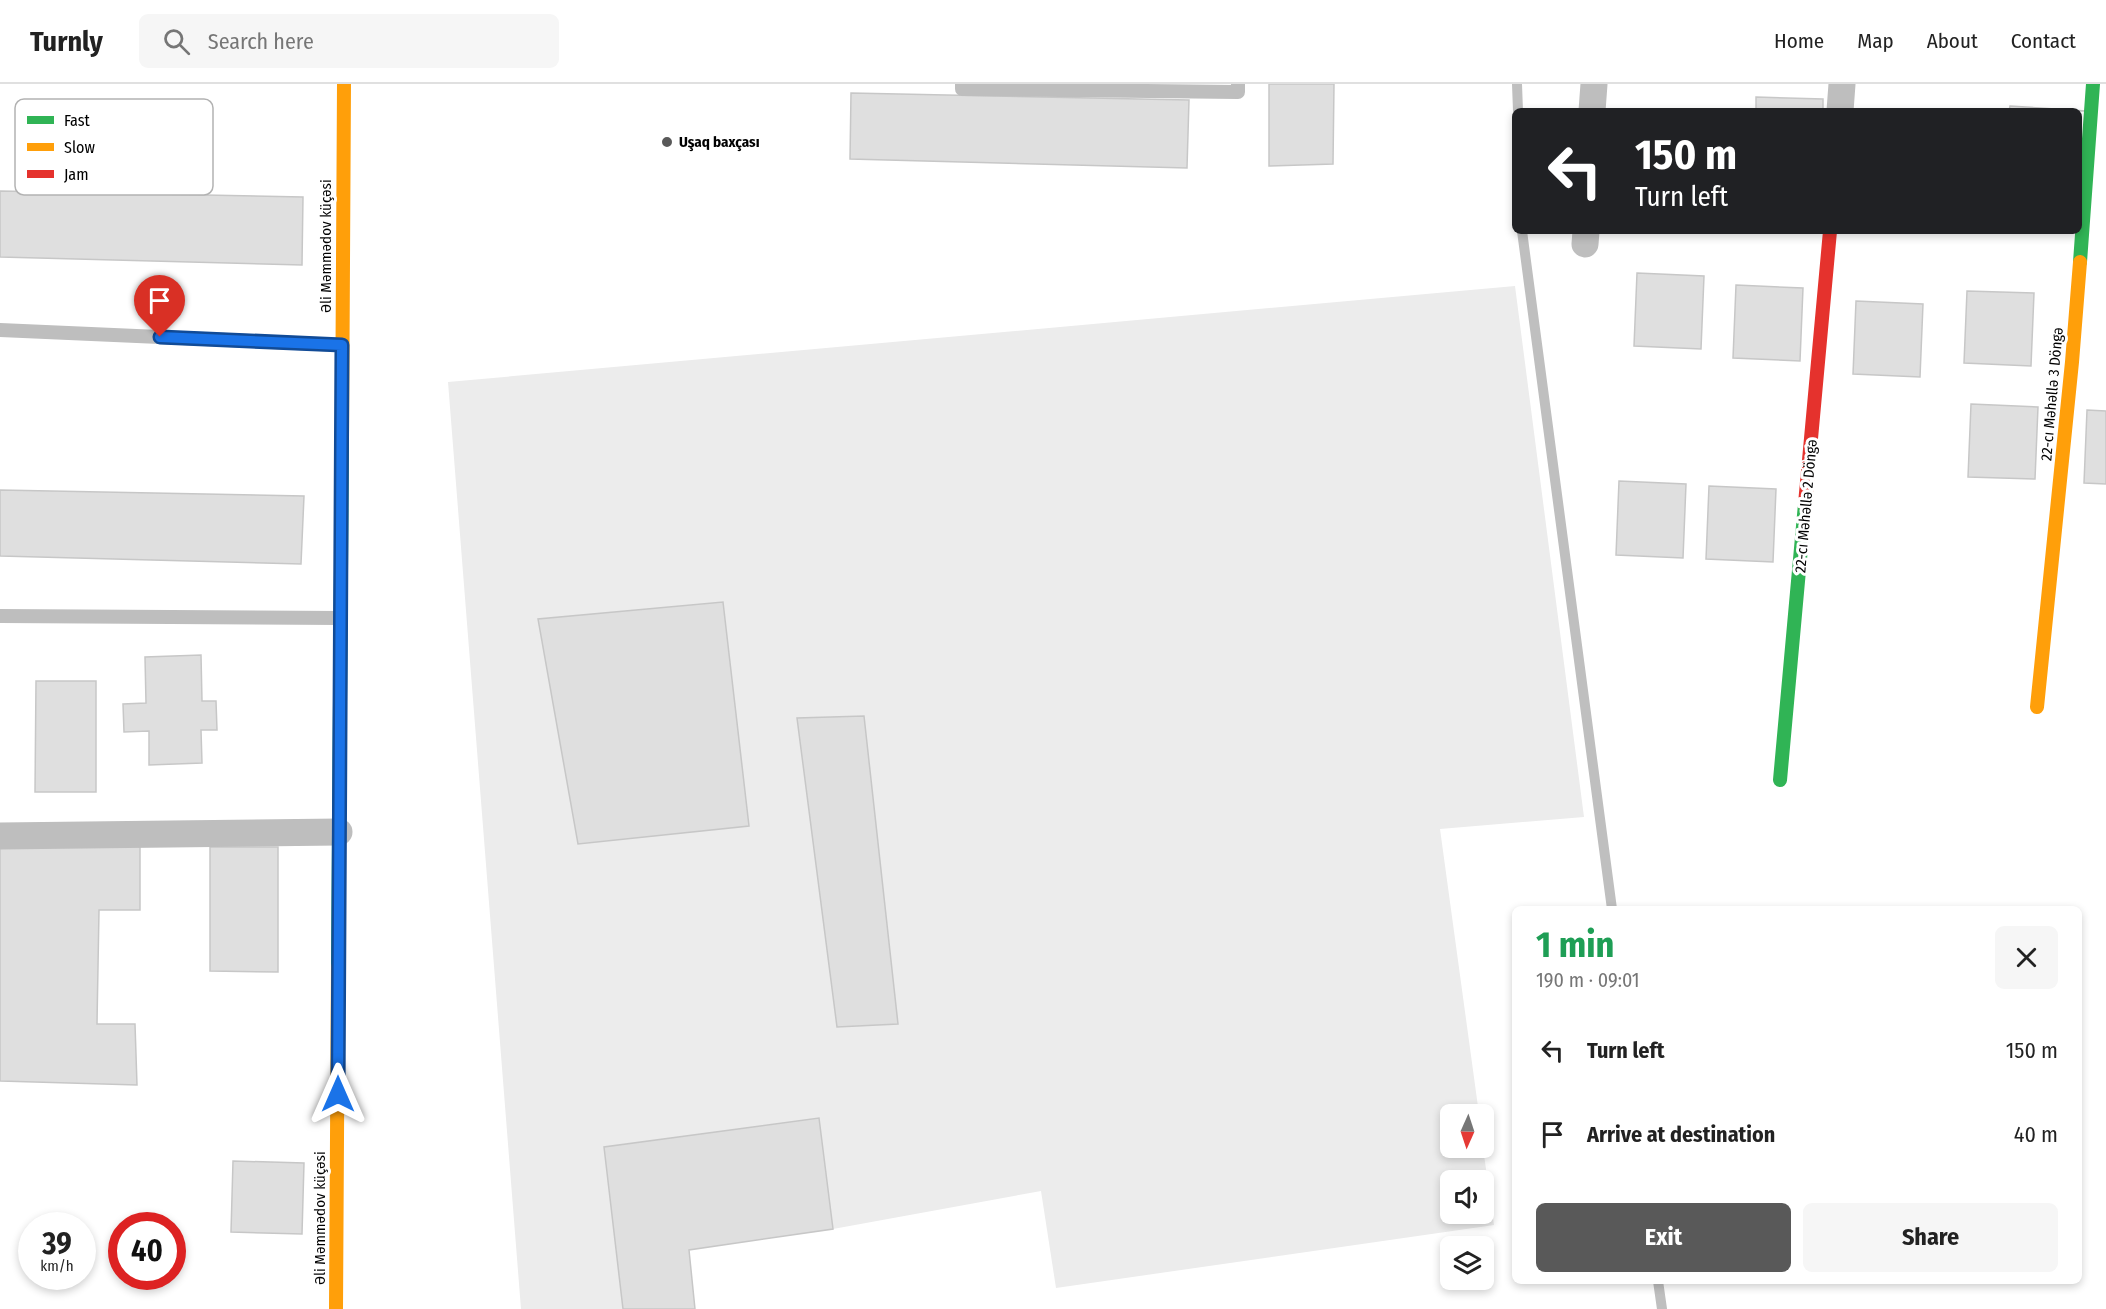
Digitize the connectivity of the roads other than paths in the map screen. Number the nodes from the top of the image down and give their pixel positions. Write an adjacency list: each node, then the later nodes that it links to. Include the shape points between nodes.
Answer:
1 (344, 84): 13 (street, Əli Məmmədov küçəsi)
2 (962, 84): 3 (lane, via 962,89 1238,92)
3 (1238, 84)
4 (1594, 84): 7 (street)
5 (1842, 84): 8 (street)
6 (2093, 84): 9 (street, 22-cı Məhəllə 3 Döngə)
7 (1592, 108)
8 (1840, 108)
9 (2082, 230)
10 (1830, 234): 17 (street, 22-cı Məhəllə 2 Döngə)
11 (2082, 234): 16 (street, 22-cı Məhəllə 3 Döngə)
12 (0, 330): 13 (lane)
13 (342, 345): 15 (street, Əli Məmmədov küçəsi)
14 (0, 616): 15 (lane)
15 (341, 618): 18 (street, Əli Məmmədov küçəsi)
16 (2037, 707)
17 (1780, 780)
18 (339, 832): 19 (street); 20 (street, Əli Məmmədov küçəsi)
19 (0, 836)
20 (336, 1309)

